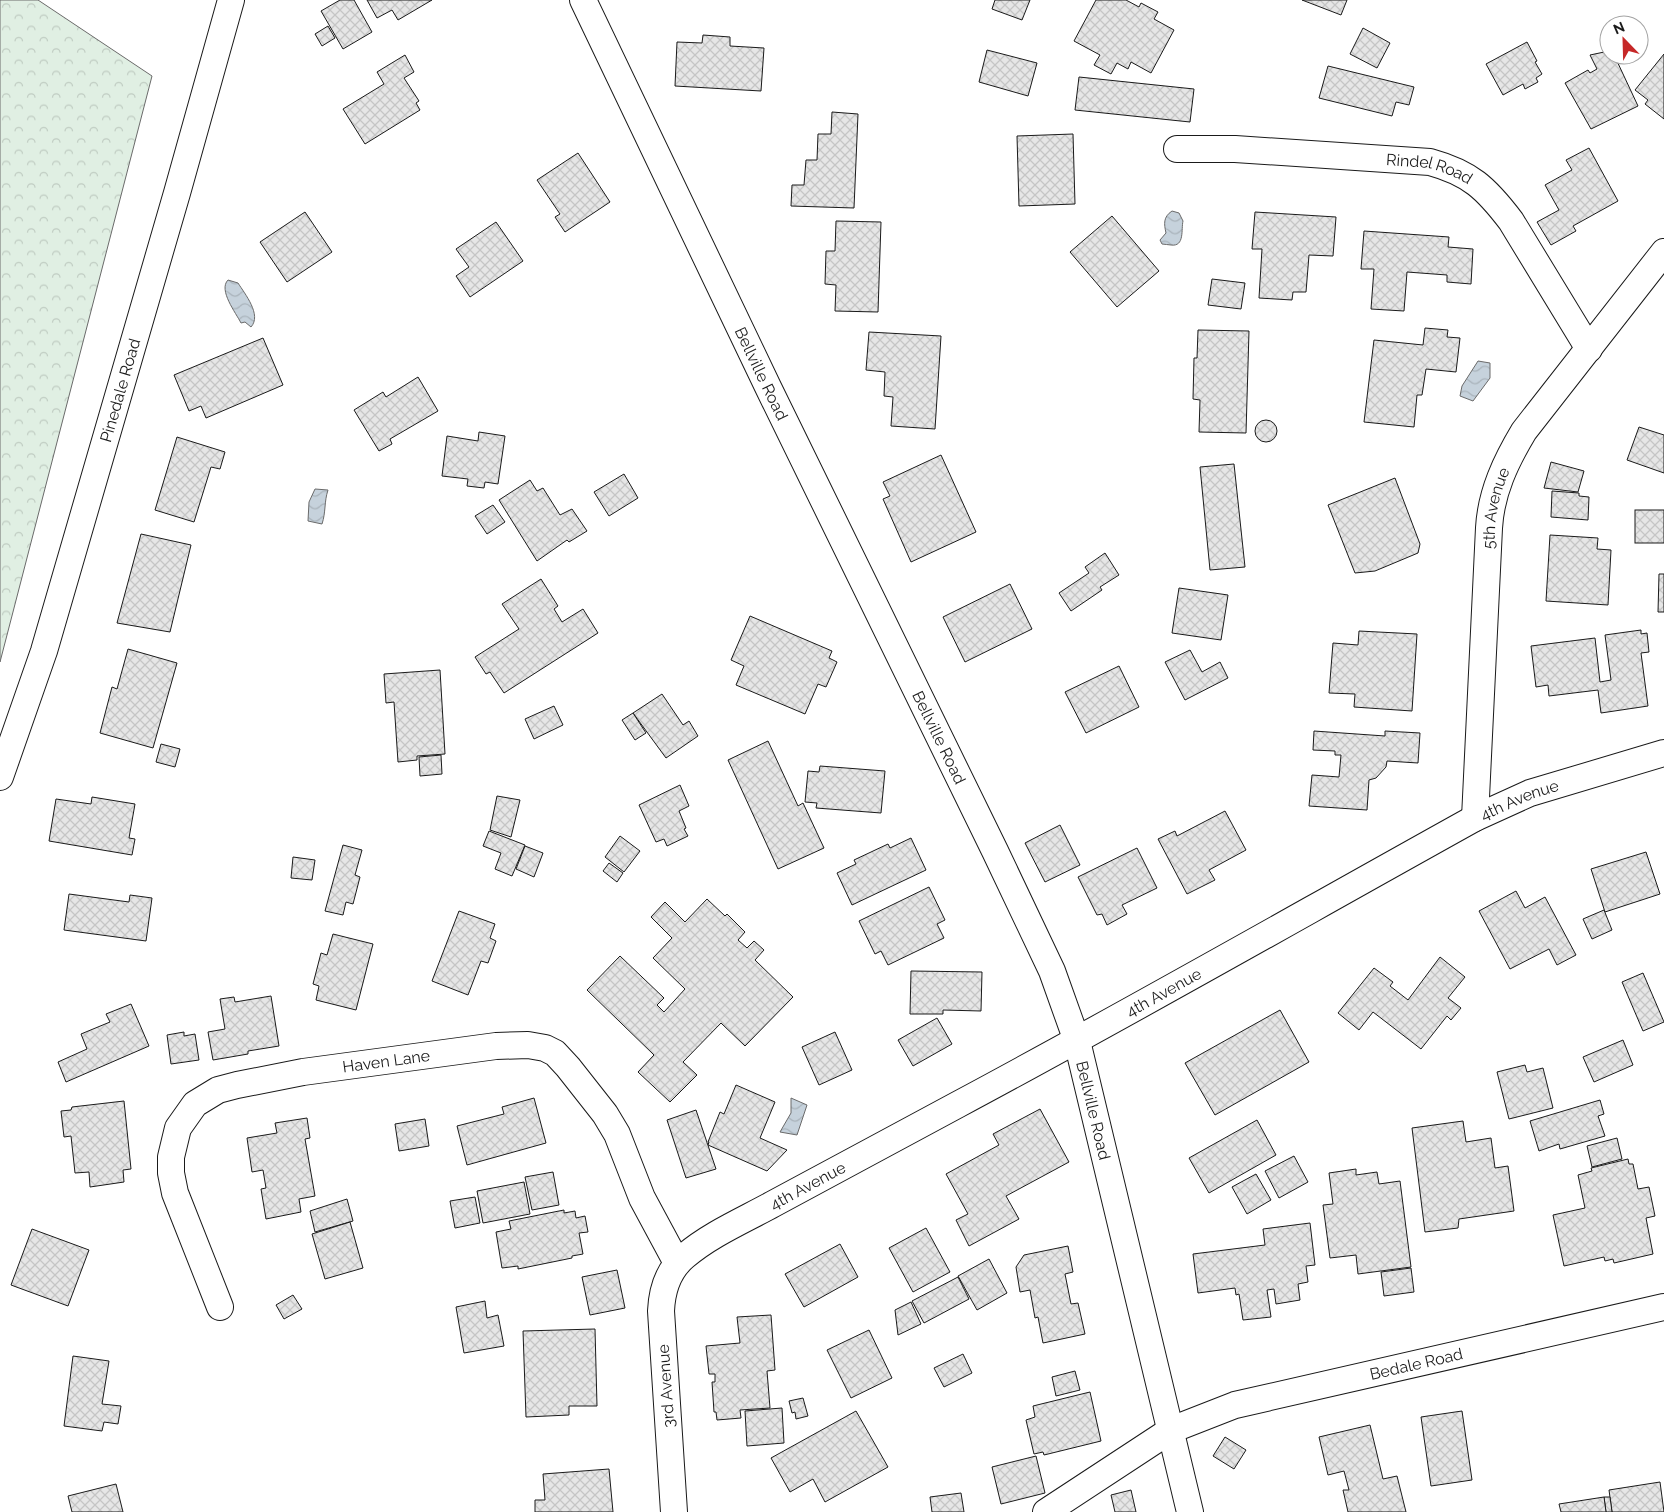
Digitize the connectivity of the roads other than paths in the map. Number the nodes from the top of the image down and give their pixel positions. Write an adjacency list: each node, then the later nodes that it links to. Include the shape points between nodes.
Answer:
1 (231, 0): 7 (street, Pinedale Road, via 47,642)
2 (583, 0): 9 (street, Bellville Road, via 1052,971)
3 (1177, 149): 5 (street, Rindel Road, via 1235,149 1430,162 1452,168 1470,177 1511,220)
4 (1664, 252): 5 (street, 5th Avenue)
5 (1589, 350): 8 (street, 5th Avenue, via 1524,431 1509,456 1491,504)
6 (1664, 753): 8 (street, 4th Avenue, via 1530,793)
7 (0, 777)
8 (1475, 818): 9 (street, 4th Avenue)
9 (1077, 1041): 10 (street, 4th Avenue, via 705,1241); 13 (street, Bellville Road)
10 (677, 1263): 11 (street, Haven Lane, via 642,1198 617,1134 588,1091 555,1053 545,1048 496,1046 303,1072 218,1090 195,1104 178,1128 171,1156 171,1173 175,1193); 14 (street, 3rd Avenue, via 664,1285 661,1311)
11 (220, 1307)
12 (1664, 1308): 13 (street, Bedale Road, via 1235,1405)
13 (1171, 1430): 15 (street, Bedale Road); 16 (street, Bellville Road)
14 (674, 1512)
15 (1046, 1512)
16 (1190, 1512)

